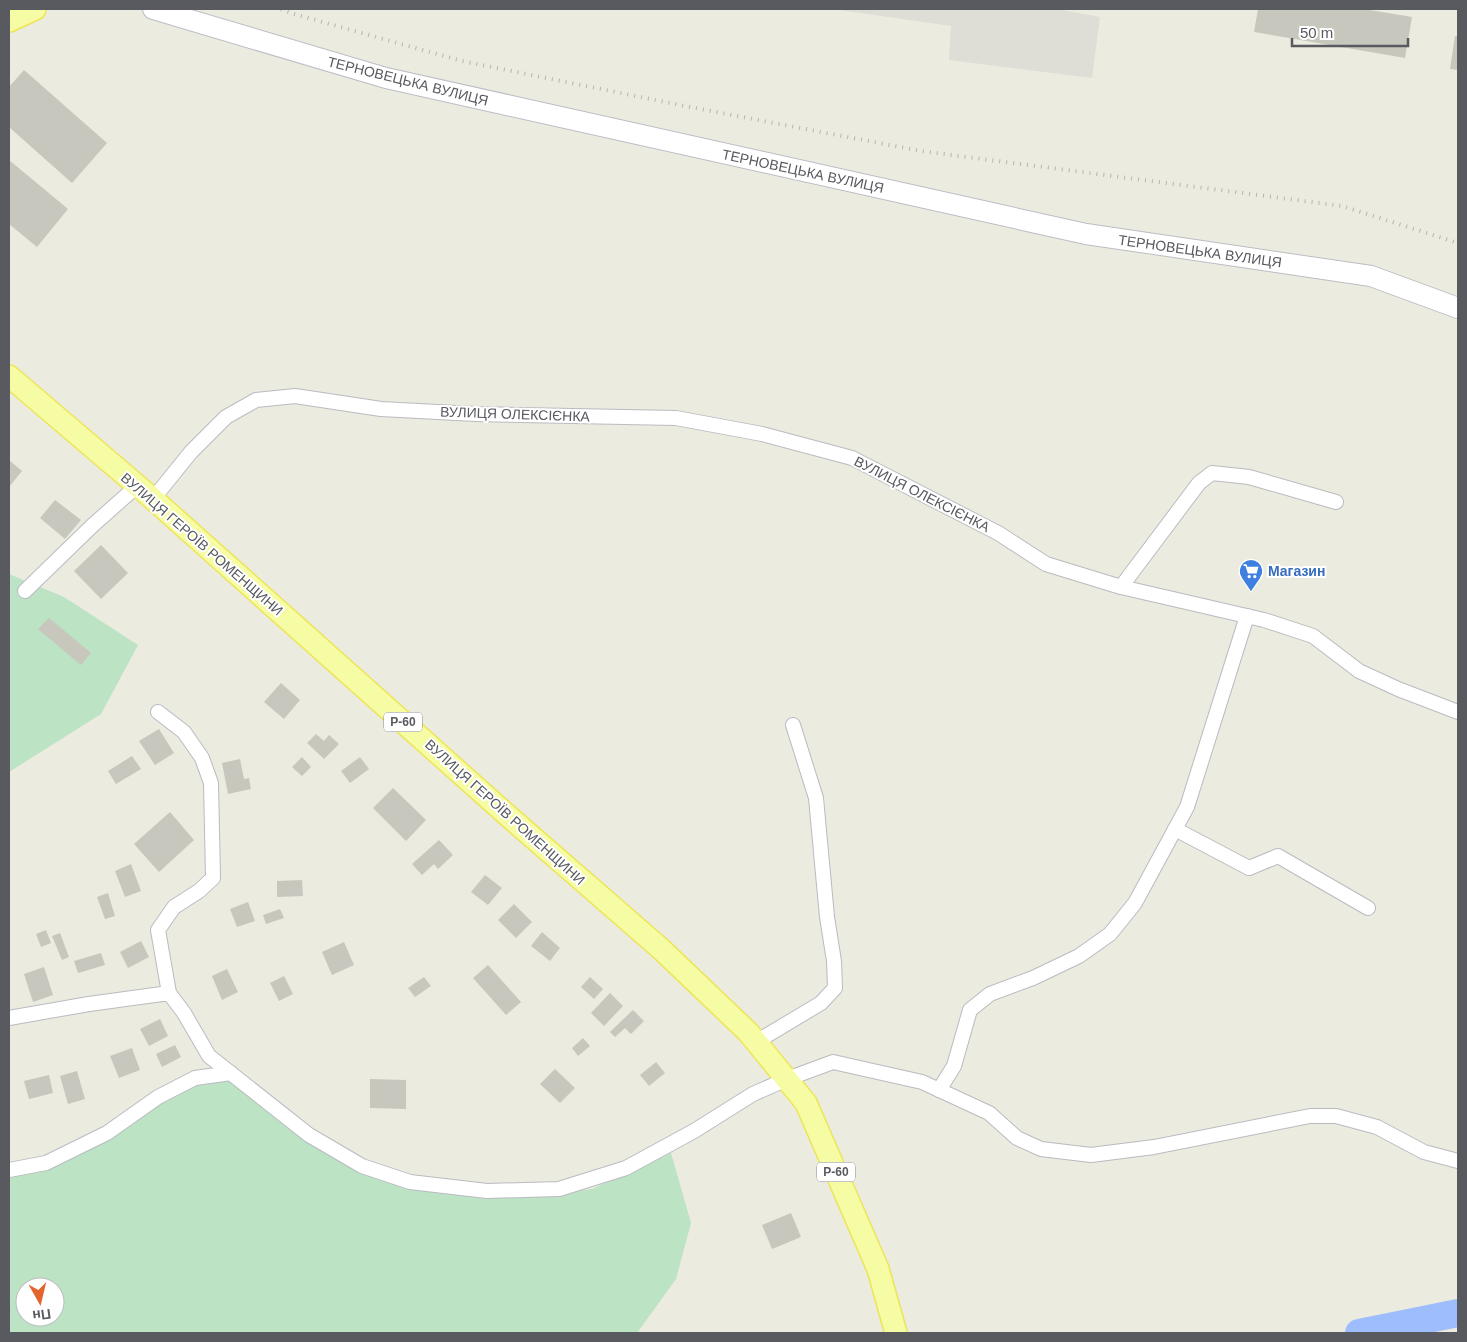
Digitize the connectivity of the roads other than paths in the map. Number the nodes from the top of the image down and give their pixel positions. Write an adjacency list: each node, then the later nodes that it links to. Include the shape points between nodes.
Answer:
1 (35, 9): 3 (main road)
2 (153, 9): 4 (main road, ТЕРНОВЕЦЬКА ВУЛИЦЯ, via 386,78 1086,234 1371,276)
3 (9, 21)
4 (1458, 308)
5 (9, 376): 6 (main road, ВУЛИЦЯ ГЕРОЇВ РОМЕНЩИНИ / Р-60)
6 (145, 492): 8 (street, ВУЛИЦЯ ОЛЕКСІЄНКА, via 226,417 256,400 295,396 381,409 676,418 762,434 852,458 998,533 1046,564); 9 (street, ВУЛИЦЯ ОЛЕКСІЄНКА, via 93,525); 18 (main road, ВУЛИЦЯ ГЕРОЇВ РОМЕНЩИНИ / Р-60, via 661,949)
7 (1336, 502): 8 (street, via 1249,478 1212,473 1198,483)
8 (1121, 587): 10 (street, ВУЛИЦЯ ОЛЕКСІЄНКА)
9 (25, 591)
10 (1247, 616): 12 (street, ВУЛИЦЯ ОЛЕКСІЄНКА, via 1313,636 1358,671); 14 (street, via 1187,807)
11 (158, 712): 16 (street, via 184,732 202,758 211,783 213,810 213,878 174,907 158,930)
12 (1458, 712)
13 (793, 725): 18 (street, via 816,798 835,988 821,1003)
14 (1175, 829): 15 (street, via 1249,868 1278,856); 21 (street, via 1135,903 1110,934 1080,956 990,994 970,1010 954,1066)
15 (1368, 908)
16 (169, 993): 17 (street); 19 (street, via 209,1056)
17 (9, 1018)
18 (756, 1042): 20 (main road, ВУЛИЦЯ ГЕРОЇВ РОМЕНЩИНИ / Р-60)
19 (231, 1073): 20 (street, via 308,1135 362,1166 410,1182 487,1191 559,1189 626,1168 753,1094); 23 (street, via 195,1078 158,1097 99,1137 46,1163)
20 (787, 1079): 21 (street, via 834,1062 922,1082); 24 (main road, ВУЛИЦЯ ГЕРОЇВ РОМЕНЩИНИ / Р-60, via 806,1103 878,1268)
21 (939, 1090): 22 (street, via 989,1113 1017,1138 1041,1149 1091,1155 1310,1116 1336,1116 1377,1127 1424,1152)
22 (1458, 1161)
23 (9, 1170)
24 (896, 1333)

